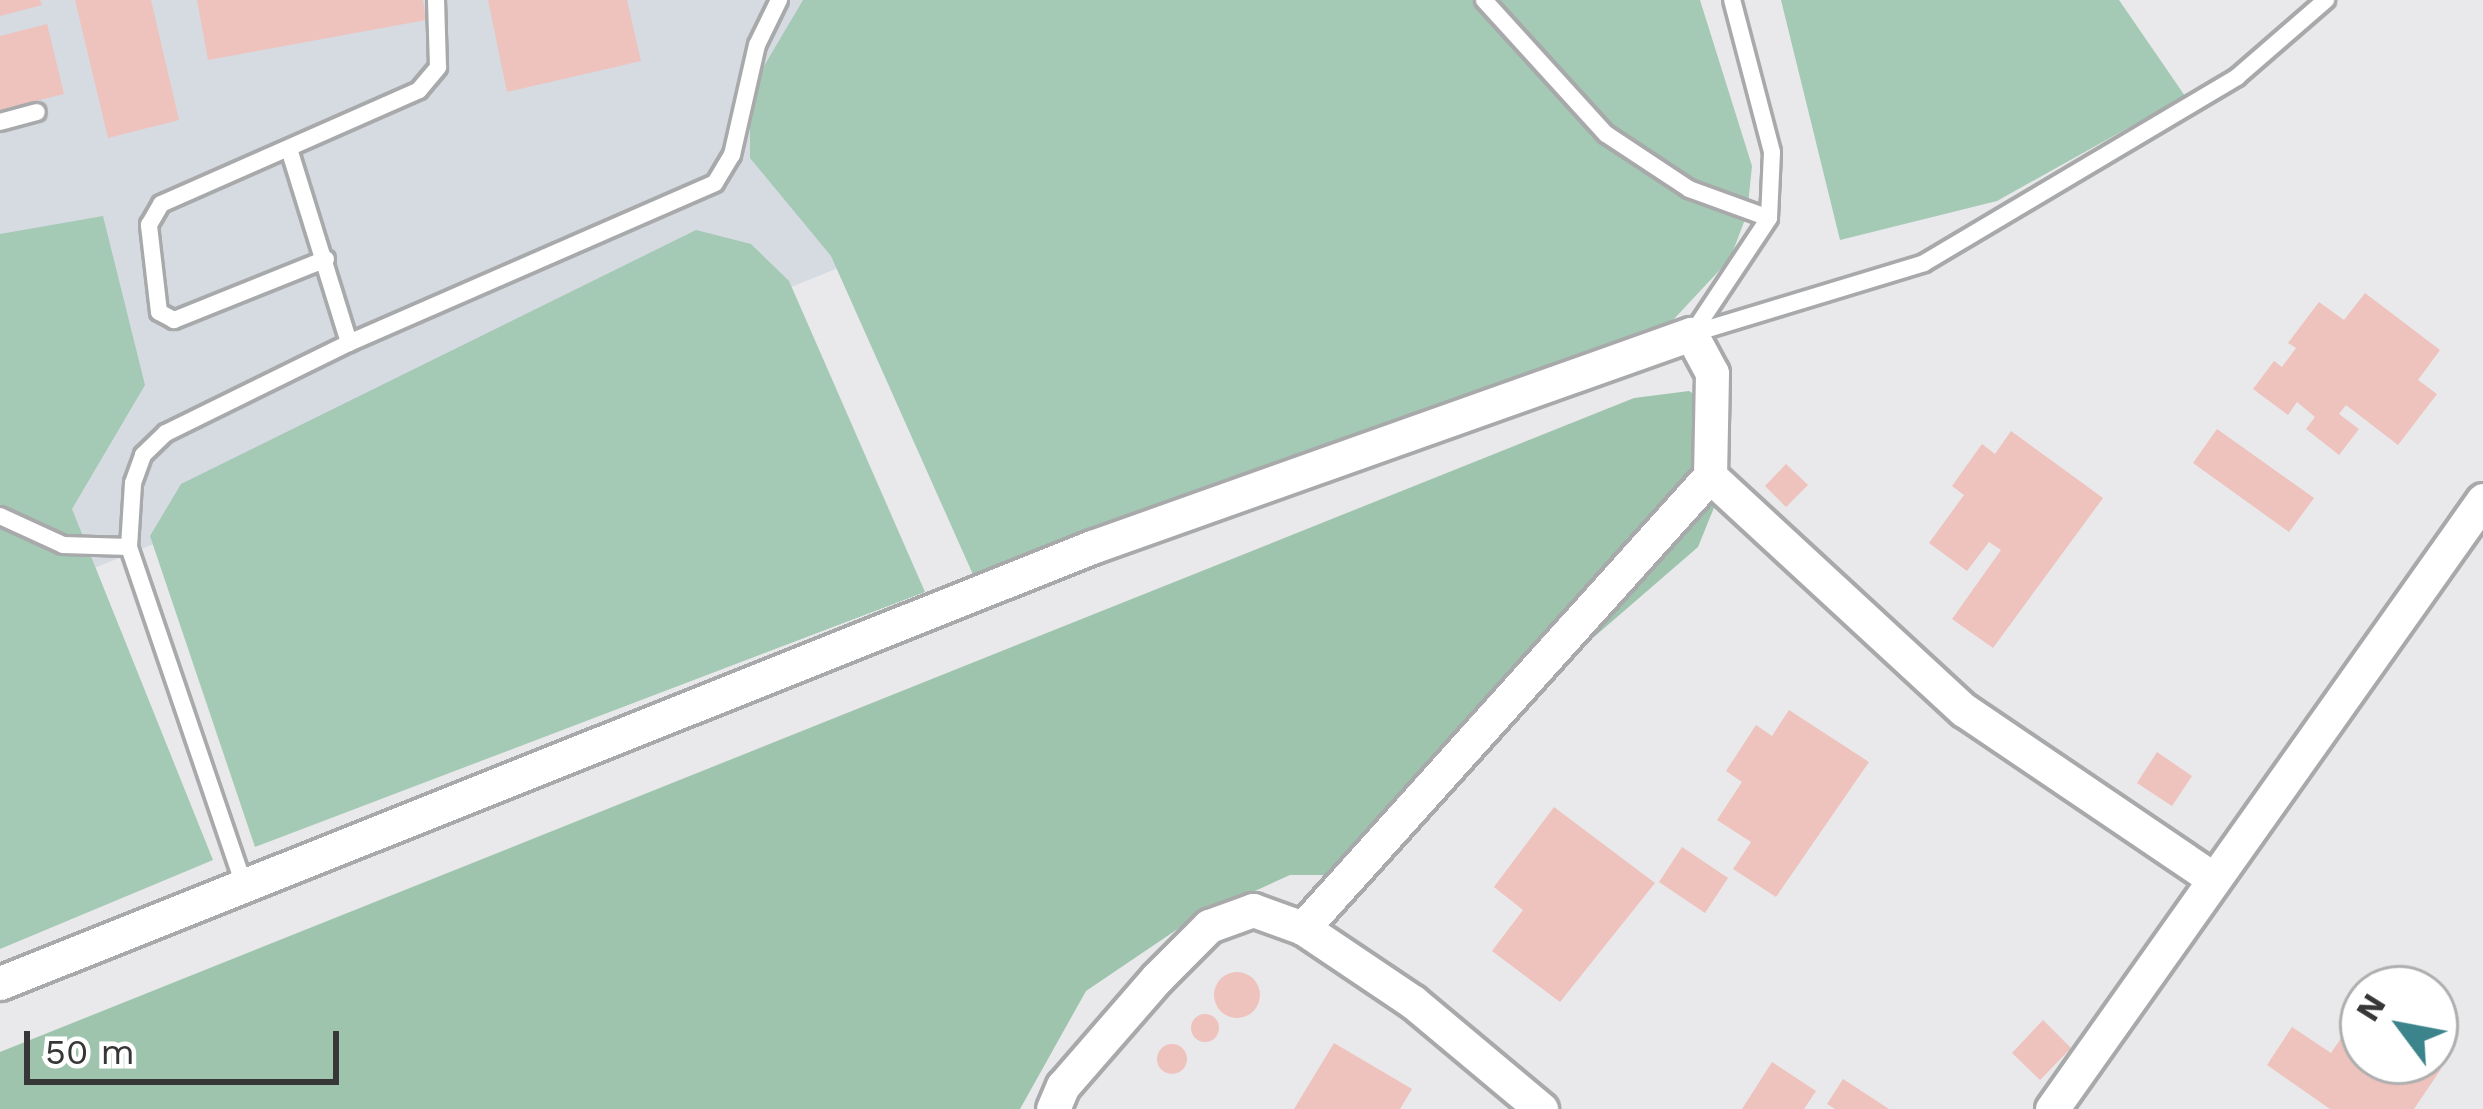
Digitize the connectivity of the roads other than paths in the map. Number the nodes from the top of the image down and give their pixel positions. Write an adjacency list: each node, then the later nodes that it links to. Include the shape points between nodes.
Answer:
1 (436, 0): 8 (lane, via 438,67 419,91)
2 (779, 0): 12 (lane, via 757,45 732,155 715,183)
3 (1484, 0): 9 (lane, via 1606,134 1689,189)
4 (1732, 0): 9 (lane, via 1772,152)
5 (2326, 0): 11 (lane, via 2237,77 1924,263)
6 (37, 112): 7 (lane)
7 (0, 122)
8 (290, 152): 10 (lane); 10 (lane, via 153,210 159,312 174,320)
9 (1769, 218): 11 (lane)
10 (326, 259): 12 (lane)
11 (1691, 334): 13 (street, via 1712,374); 18 (street, via 1092,547)
12 (349, 343): 16 (lane, via 166,433 143,455 133,483)
13 (1710, 476): 17 (street, via 1964,710); 19 (street)
14 (2483, 500): 17 (street)
15 (0, 516): 16 (lane, via 63,545)
16 (130, 547): 18 (lane)
17 (2214, 879): 23 (street)
18 (244, 885): 20 (street)
19 (1303, 928): 21 (street, via 1253,910 1209,926 1063,1086); 22 (street, via 1413,1002)
20 (0, 983)
21 (1053, 1109)
22 (1541, 1109)
23 (2052, 1109)

